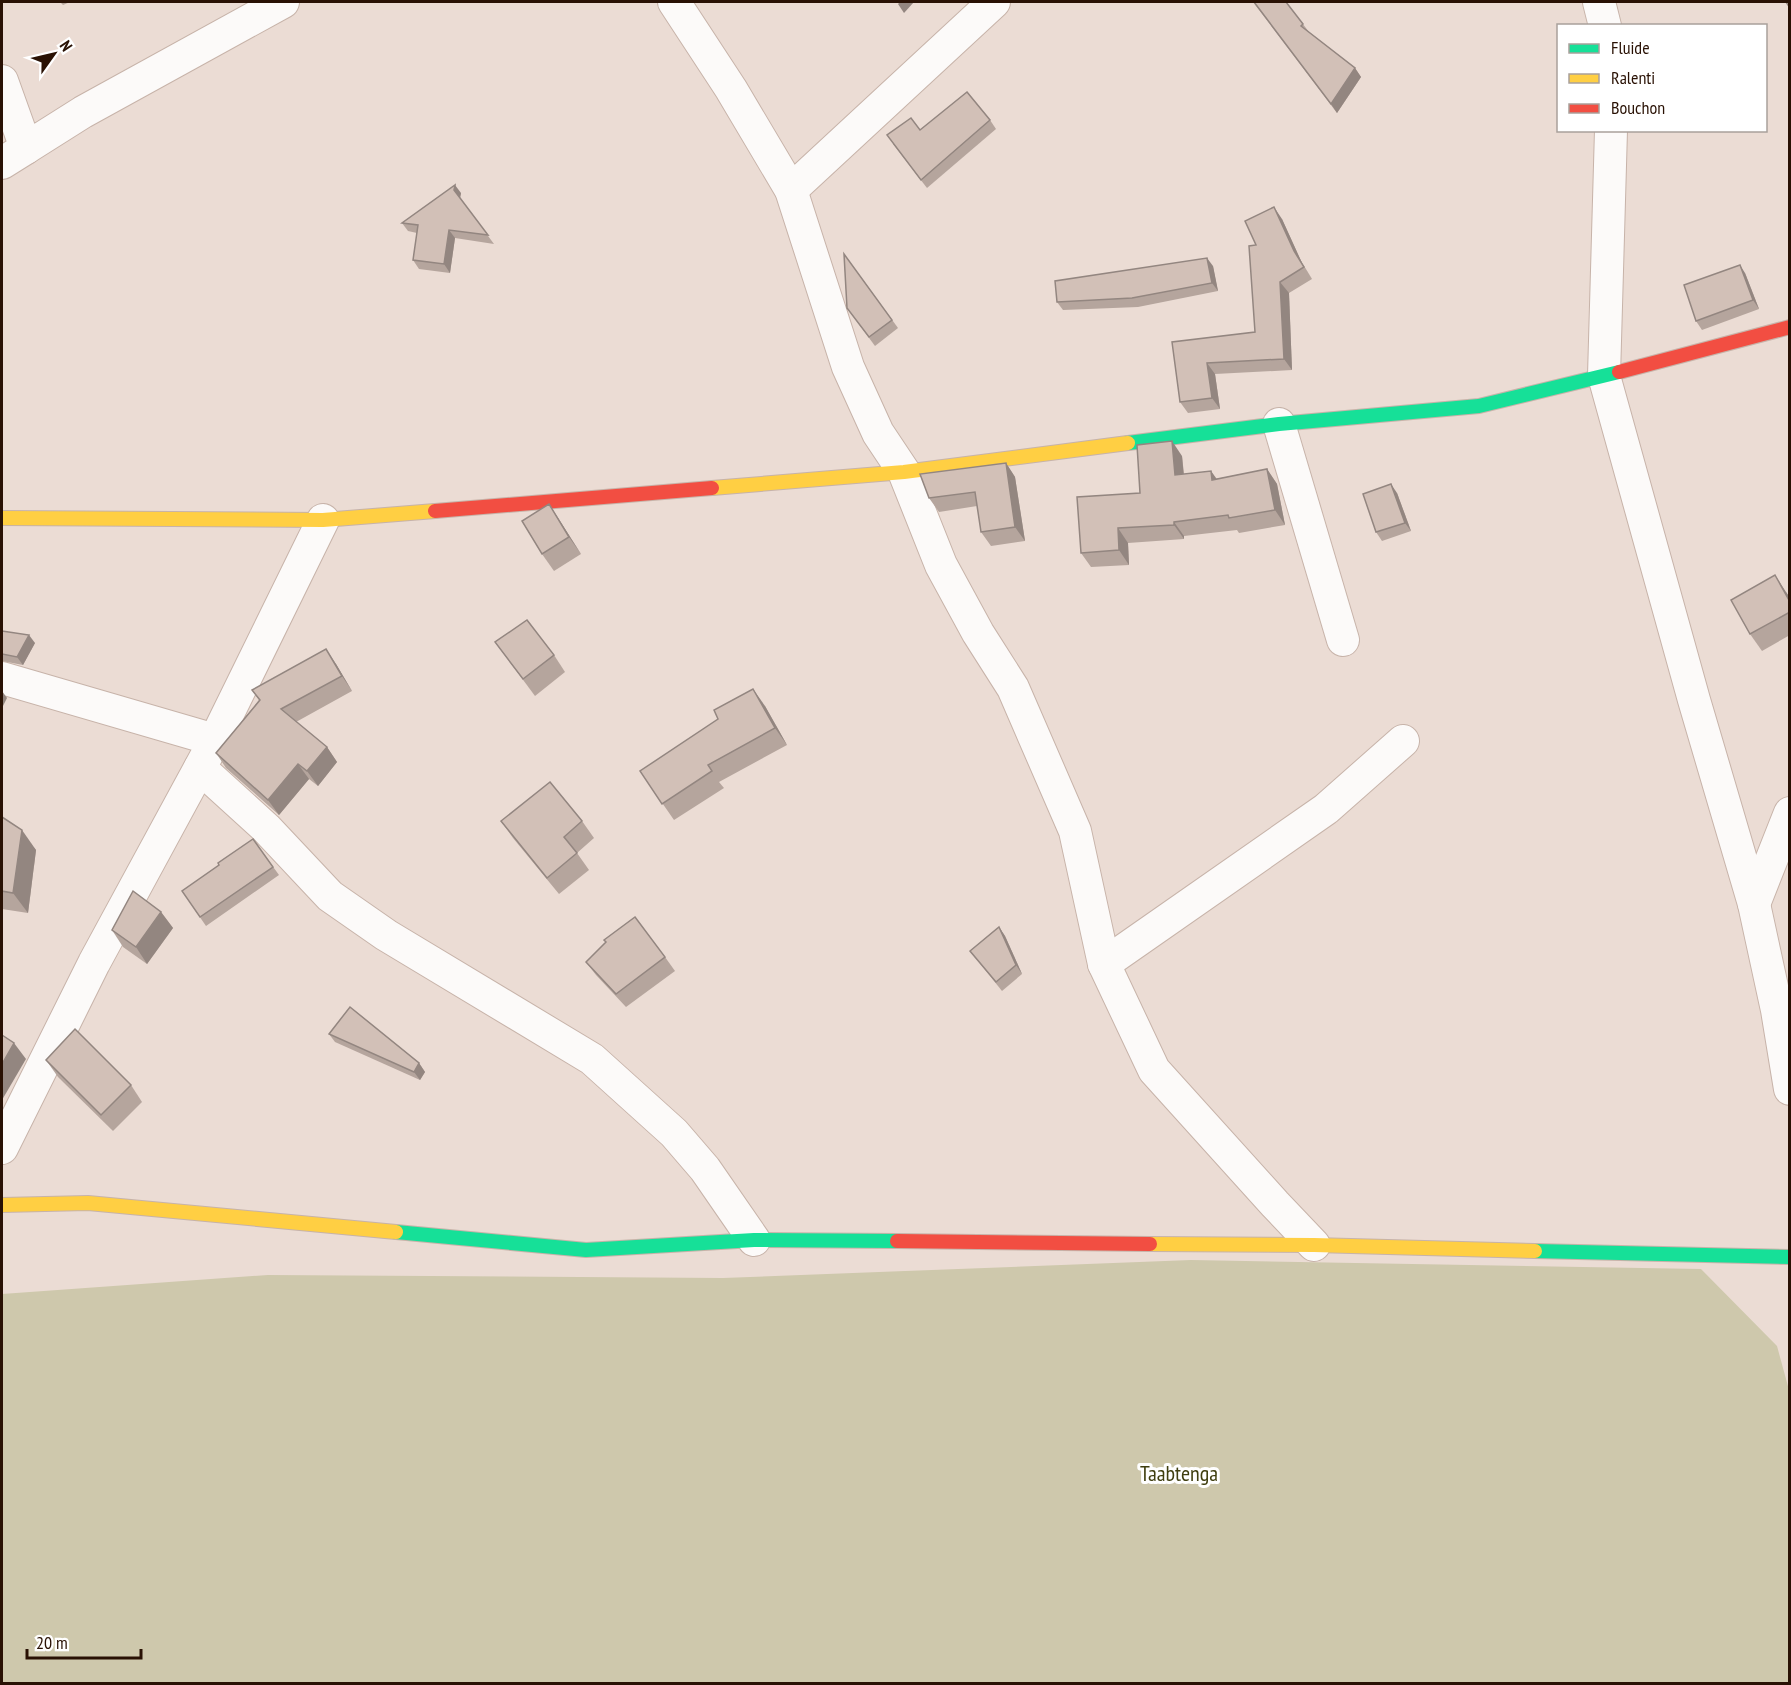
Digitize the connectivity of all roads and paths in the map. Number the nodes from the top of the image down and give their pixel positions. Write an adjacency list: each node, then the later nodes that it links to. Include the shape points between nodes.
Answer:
1 (283, 2): 8 (street, via 83,112)
2 (674, 2): 9 (street)
3 (994, 2): 9 (street)
4 (1599, 2): 5 (street)
5 (1604, 24)
6 (2, 81): 8 (street)
7 (1611, 132): 11 (street)
8 (14, 155)
9 (791, 190): 13 (street, via 848,367 878,433)
10 (1790, 327): 11 (street)
11 (1604, 376): 12 (street, via 1479,406); 22 (street)
12 (1279, 424): 13 (street); 16 (street)
13 (904, 472): 15 (street); 23 (street, via 940,565 1013,688 1075,831)
14 (2, 518): 15 (street)
15 (323, 520): 18 (street)
16 (1343, 640)
17 (2, 678): 18 (street)
18 (215, 740): 20 (street)
19 (1403, 741): 23 (street, via 1326,809)
20 (200, 768): 26 (street, via 94,963); 28 (street, via 266,828 330,896 386,935 592,1059 674,1133 705,1169)
21 (1790, 813): 22 (street)
22 (1754, 903): 24 (street)
23 (1104, 964): 29 (street, via 1154,1070)
24 (1780, 968): 25 (street)
25 (1790, 1089)
26 (2, 1148)
27 (2, 1205): 28 (street, via 88,1203 586,1250)
28 (754, 1240): 29 (street)
29 (1314, 1245): 30 (street)
30 (1790, 1257)

